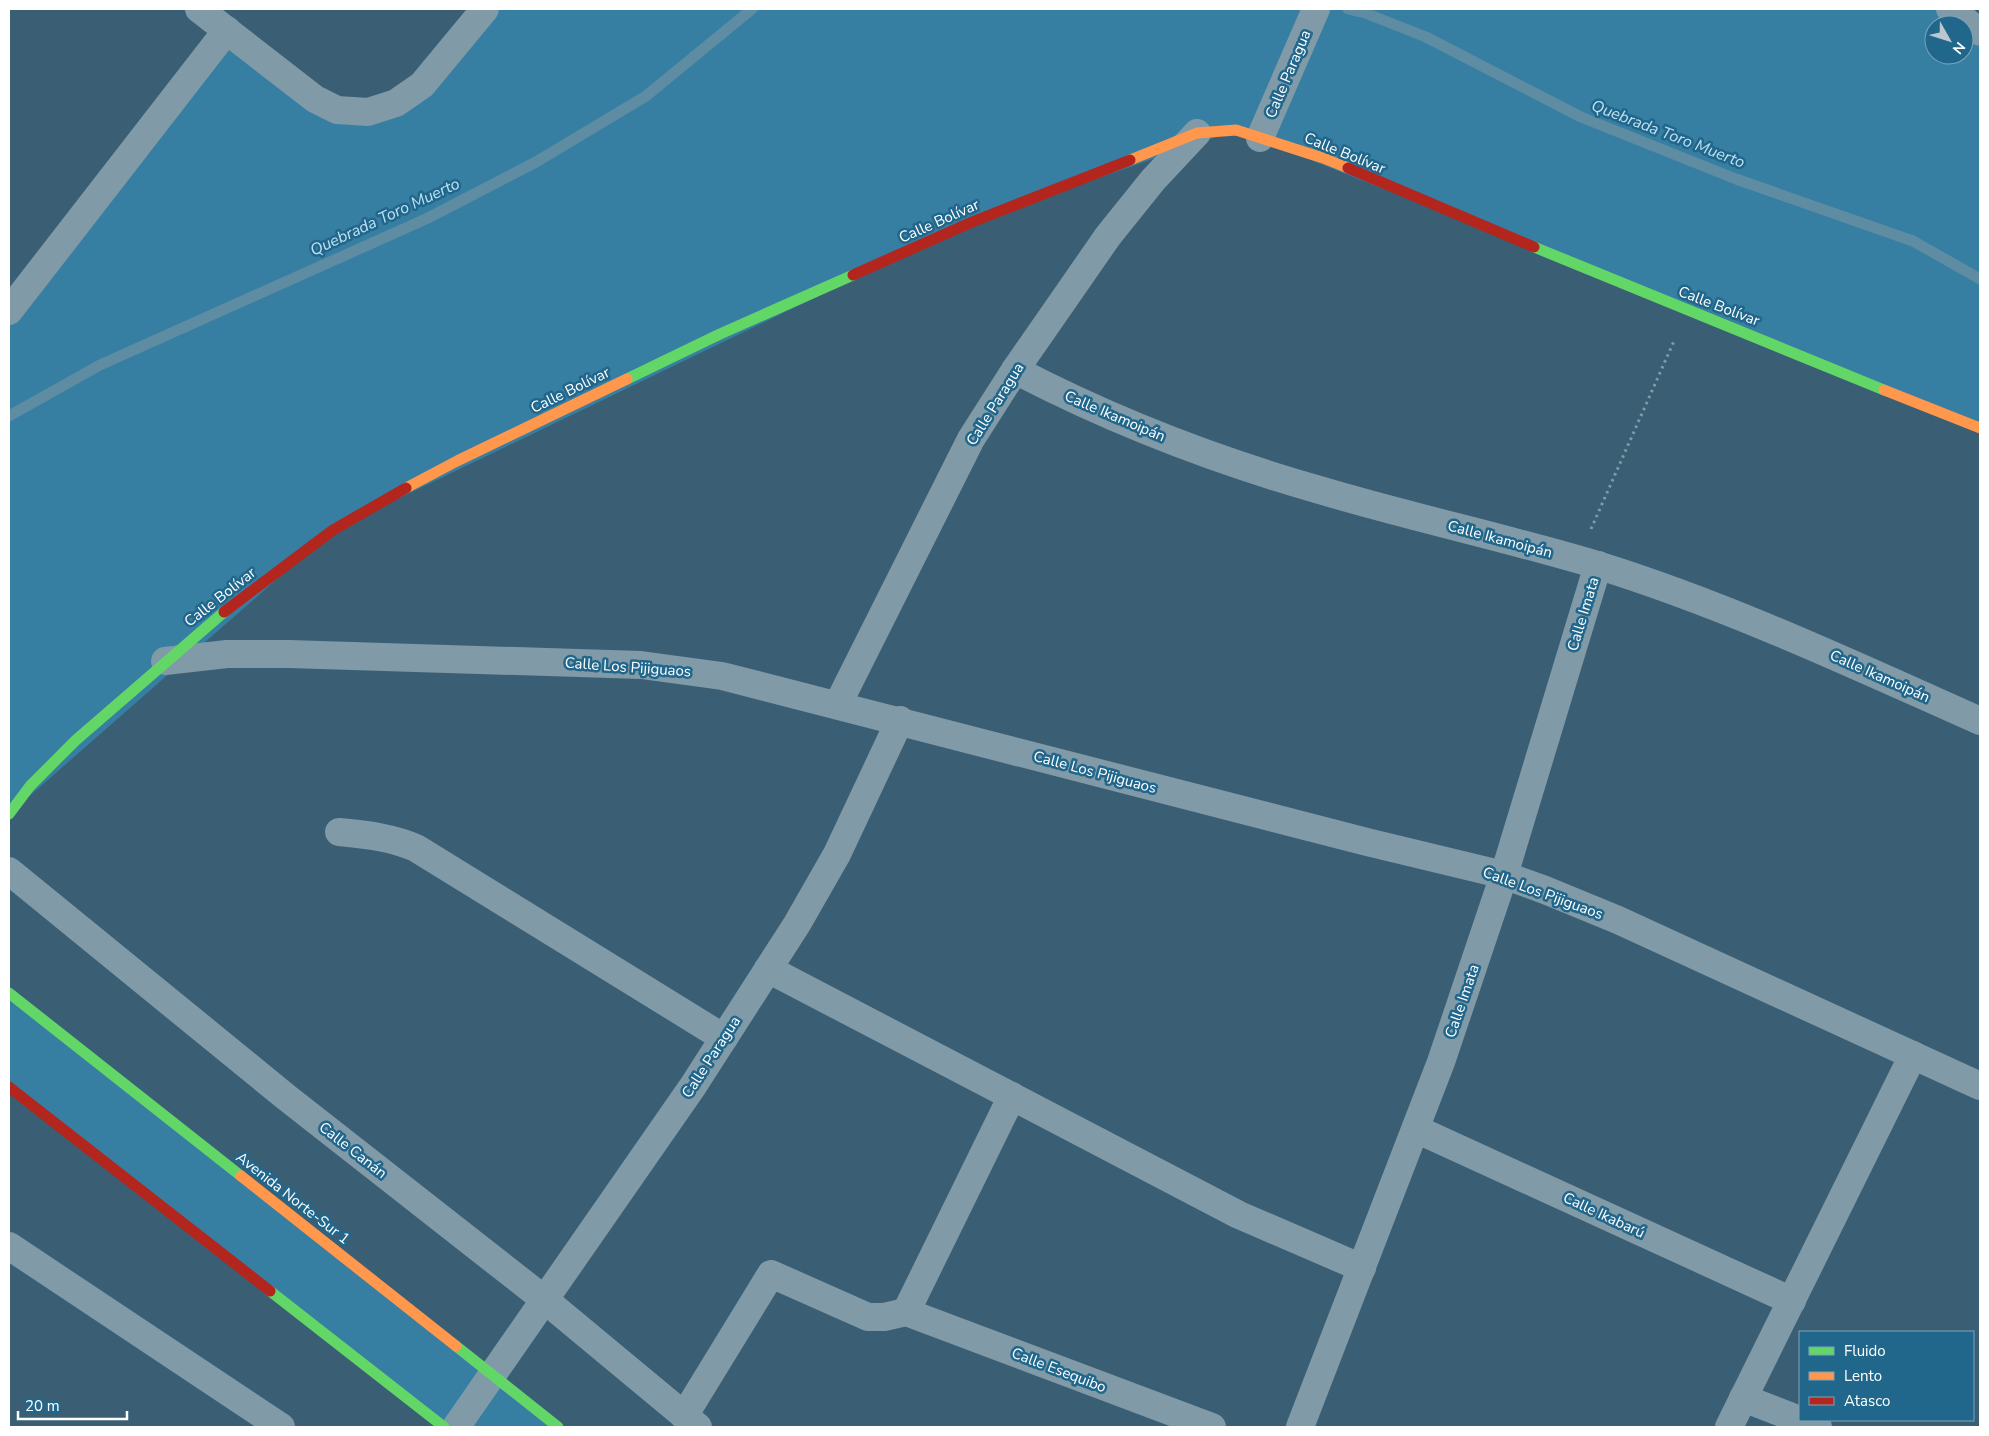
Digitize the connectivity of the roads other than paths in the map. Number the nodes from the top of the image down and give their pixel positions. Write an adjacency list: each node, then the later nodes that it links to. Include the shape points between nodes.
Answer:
1 (199, 9): 5 (street)
2 (485, 9): 5 (street, via 422,86 396,103 368,112 337,110 315,99)
3 (1316, 9): 8 (street, Calle Paragua)
4 (1950, 9): 6 (street)
5 (227, 30): 9 (street)
6 (1980, 32)
7 (1197, 133): 8 (street, Calle Bolívar, via 1236,130); 10 (street, Calle Paragua, via 1153,180 1108,236); 13 (street, Calle Bolívar, via 972,222 720,334 457,461 378,502 333,530 222,613)
8 (1260, 138): 11 (street, Calle Bolívar, via 1323,158 1598,275)
9 (9, 311)
10 (1016, 370): 12 (street, Calle Ikamoipán, via 1070,397 1210,455 1321,491); 14 (street, Calle Paragua, via 971,439)
11 (1980, 428)
12 (1588, 562): 16 (street, Calle Ikamoipán, via 1700,600); 20 (street, Calle Imata)
13 (166, 661): 14 (street, Calle Los Pijiguaos, via 227,654 288,654 641,665 722,676); 17 (street, Calle Bolívar, via 76,740 30,786)
14 (838, 704): 15 (street, Calle Los Pijiguaos)
15 (900, 720): 20 (street, Calle Los Pijiguaos); 21 (street, Calle Paragua, via 837,854)
16 (1980, 721)
17 (9, 814)
18 (339, 832): 23 (street, via 375,835 416,848)
19 (9, 871): 31 (street, Calle Canán, via 286,1097)
20 (1504, 875): 24 (street, Calle Los Pijiguaos, via 1618,920); 28 (street, Calle Imata)
21 (768, 968): 23 (street, Calle Paragua); 27 (street)
22 (9, 993): 34 (street, Avenida Norte-Sur 1)
23 (724, 1038): 31 (street, Calle Paragua)
24 (1913, 1055): 25 (street, Calle Los Pijiguaos); 32 (street)
25 (1980, 1086)
26 (9, 1087): 40 (street)
27 (1012, 1096): 30 (street, via 1239,1215); 33 (street)
28 (1416, 1129): 30 (street, Calle Imata); 32 (street, Calle Ikabarú)
29 (9, 1246): 39 (street)
30 (1362, 1268): 44 (street, Calle Imata)
31 (545, 1300): 34 (street, Calle Paragua); 38 (street, Calle Canán)
32 (1792, 1301): 35 (street)
33 (906, 1312): 38 (street, via 868,1317 771,1274); 43 (street, Calle Esequibo)
34 (493, 1376): 41 (street, Calle Paragua); 42 (street, Avenida Norte-Sur 1)
35 (1743, 1398): 36 (street); 45 (street)
36 (1799, 1420)
37 (1802, 1421): 46 (street)
38 (691, 1422)
39 (281, 1427)
40 (444, 1427)
41 (456, 1427)
42 (558, 1427)
43 (1212, 1427)
44 (1300, 1427)
45 (1729, 1427)
46 (1818, 1427)

